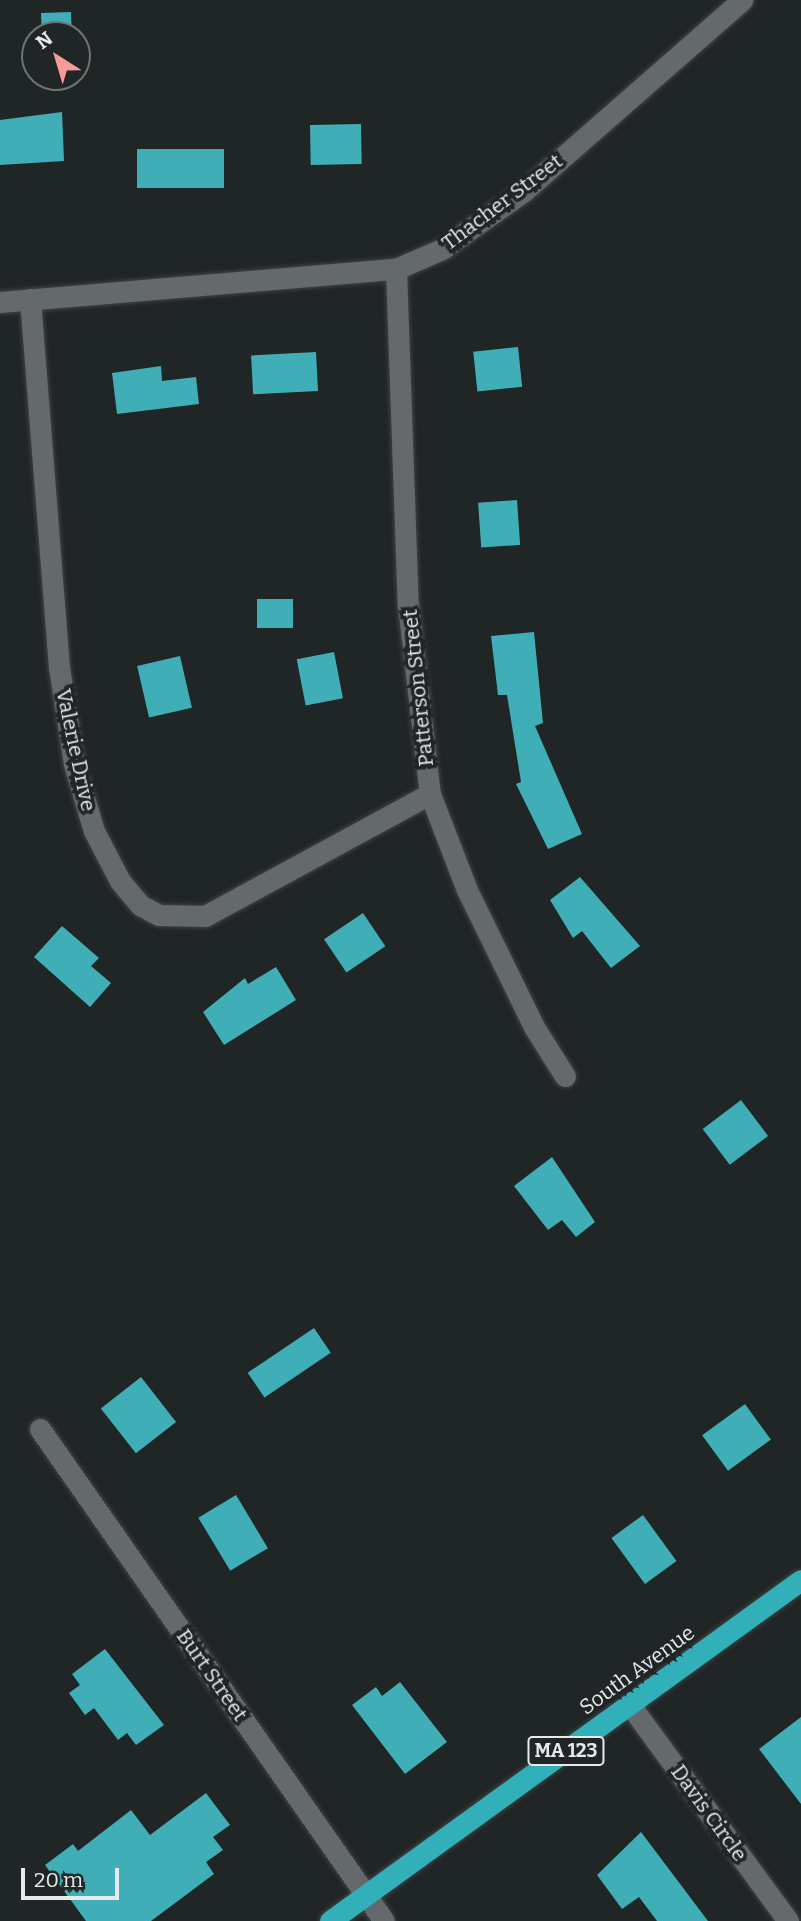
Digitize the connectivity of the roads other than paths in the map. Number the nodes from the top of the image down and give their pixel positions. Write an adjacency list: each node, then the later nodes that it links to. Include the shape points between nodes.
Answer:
1 (742, 0): 2 (street, Thacher Street, via 524,191 442,249)
2 (396, 269): 3 (street, Thacher Street); 5 (street, Patterson Street, via 408,605)
3 (30, 299): 4 (street, Thacher Street); 5 (street, Valerie Drive, via 59,667 74,764 94,831 120,881 140,905 159,915 205,916)
4 (0, 302)
5 (430, 794): 6 (street, Patterson Street, via 472,901)
6 (565, 1076)
7 (40, 1429): 10 (street, Burt Street)
8 (801, 1580): 9 (highway, South Avenue / MA 123)
9 (630, 1705): 10 (highway, South Avenue / MA 123); 13 (street, Davis Circle)
10 (366, 1895): 11 (highway, South Avenue / MA 123); 12 (street, Burt Street)
11 (330, 1921)
12 (384, 1921)
13 (788, 1921)

